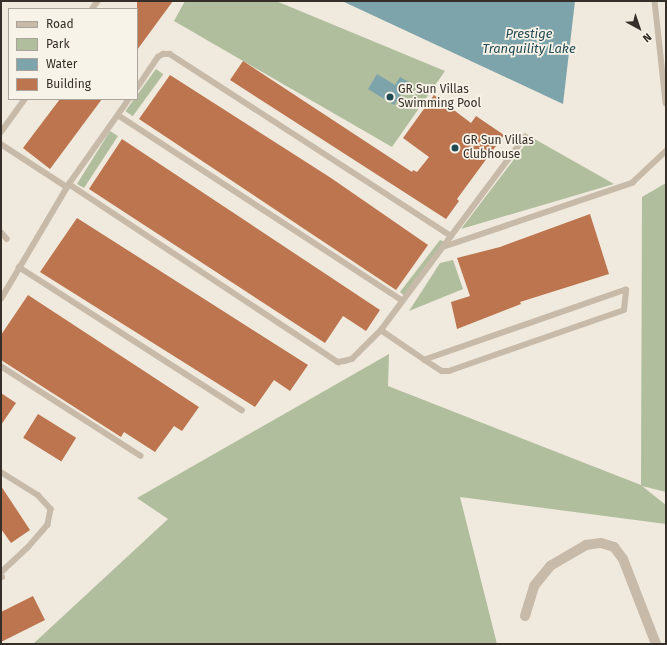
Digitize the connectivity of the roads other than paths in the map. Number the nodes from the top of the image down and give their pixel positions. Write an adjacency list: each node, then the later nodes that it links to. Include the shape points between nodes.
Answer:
1 (655, 1): 5 (lane)
2 (138, 87): 13 (lane, via 158,58 163,54 170,54)
3 (24, 100): 7 (lane)
4 (128, 100): 6 (lane)
5 (666, 103)
6 (118, 115): 11 (lane); 18 (lane)
7 (1, 132)
8 (525, 137): 13 (lane)
9 (1, 144): 11 (lane)
10 (666, 150): 15 (lane, via 632,183)
11 (68, 185): 16 (lane); 19 (lane, via 338,362 352,359)
12 (1, 232): 14 (lane)
13 (451, 236): 15 (lane)
14 (7, 239)
15 (443, 247): 18 (lane)
16 (18, 267): 17 (lane); 22 (lane)
17 (1, 299)
18 (403, 301): 19 (lane)
19 (381, 330): 20 (lane)
20 (425, 360): 20 (lane, via 551,316 626,290 624,310 602,318 449,371 442,371)
21 (1, 366): 23 (lane)
22 (242, 410)
23 (141, 456)
24 (1, 472): 25 (lane, via 38,495 51,509 48,525)
25 (1, 576)
26 (525, 616): 27 (street, via 534,586 550,566 586,546 601,543 614,547 623,559)
27 (656, 644)

